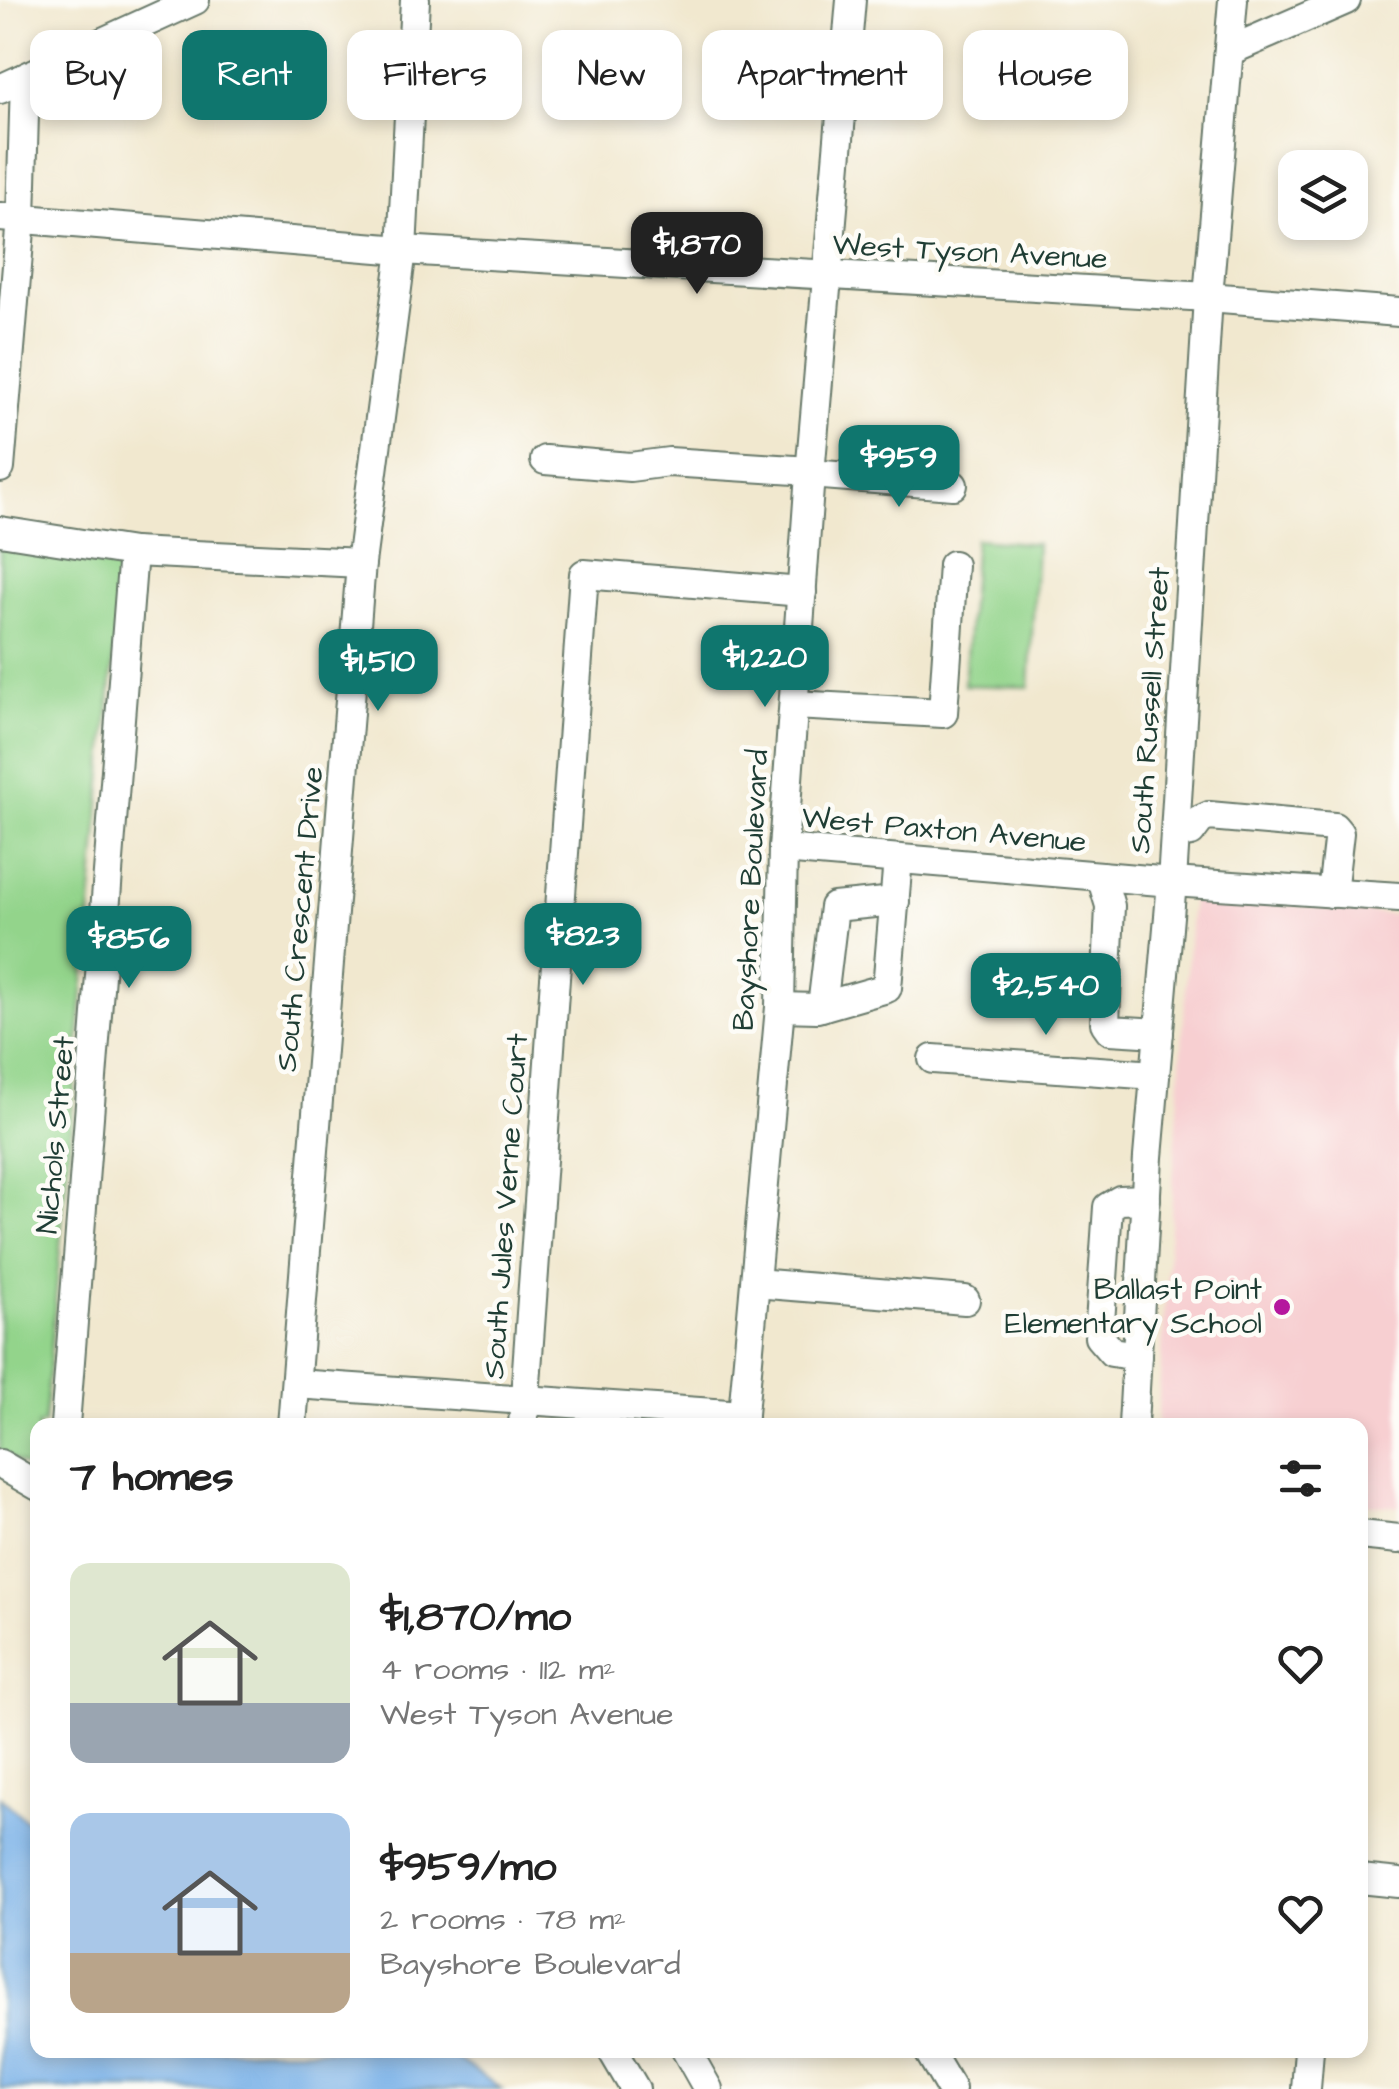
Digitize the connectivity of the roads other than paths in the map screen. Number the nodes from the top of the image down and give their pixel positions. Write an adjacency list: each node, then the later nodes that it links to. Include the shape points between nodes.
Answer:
1 (194, 0): 7 (street)
2 (415, 0): 9 (street, South Crescent Drive)
3 (851, 0): 10 (street, Bayshore Boulevard)
4 (1233, 0): 6 (street, South Russell Street)
5 (1346, 0): 6 (street)
6 (1228, 51): 11 (street, South Russell Street)
7 (12, 84): 8 (street)
8 (10, 218): 9 (street, West Tyson Avenue); 14 (street)
9 (402, 250): 10 (street, West Tyson Avenue); 19 (street, South Crescent Drive)
10 (827, 277): 11 (street, West Tyson Avenue); 15 (street, Bayshore Boulevard)
11 (1208, 296): 12 (street, West Tyson Avenue); 23 (street, South Russell Street)
12 (1399, 312)
13 (545, 460): 15 (street)
14 (0, 468)
15 (811, 473): 16 (street); 21 (street, Bayshore Boulevard)
16 (954, 485)
17 (0, 531): 18 (street)
18 (133, 552): 19 (street); 42 (street, Nichols Street)
19 (362, 562): 40 (street, South Crescent Drive)
20 (953, 565): 22 (street, via 943,714)
21 (802, 592): 22 (street, Bayshore Boulevard); 41 (street, South Jules Verne Court, via 584,574)
22 (794, 704): 24 (street, Bayshore Boulevard)
23 (1175, 835): 27 (street, South Russell Street); 28 (street, via 1210,816 1334,827 1339,833)
24 (783, 849): 25 (street, West Paxton Avenue); 32 (street, Bayshore Boulevard)
25 (898, 859): 26 (street, West Paxton Avenue); 30 (street)
26 (1101, 876): 27 (street, West Paxton Avenue); 33 (street, via 1110,906 1105,1024)
27 (1172, 882): 28 (street, West Paxton Avenue); 33 (street, South Russell Street)
28 (1332, 893): 29 (street, West Paxton Avenue)
29 (1399, 898)
30 (895, 901): 31 (street, via 887,988); 31 (street, via 834,907)
31 (822, 1006): 32 (street)
32 (780, 1007): 37 (street, Bayshore Boulevard)
33 (1158, 1034): 35 (street, South Russell Street)
34 (933, 1059): 35 (street)
35 (1155, 1075): 36 (street, South Russell Street)
36 (1146, 1200): 39 (street, South Russell Street); 39 (street, via 1108,1207 1099,1337 1112,1352)
37 (755, 1283): 38 (street); 45 (street, Bayshore Boulevard)
38 (965, 1300)
39 (1137, 1356): 46 (street, South Russell Street)
40 (296, 1384): 41 (street); 43 (street, South Crescent Drive)
41 (524, 1411): 44 (street)
42 (66, 1418)
43 (293, 1418)
44 (694, 1418)
45 (742, 1418)
46 (1134, 1418)
47 (0, 1464): 48 (street)
48 (30, 1481)
49 (1368, 1536): 50 (street)
50 (1399, 1539)
51 (1368, 1880): 52 (street)
52 (1399, 1882)
53 (617, 2058): 58 (street)
54 (691, 2058): 59 (street)
55 (705, 2058): 59 (street)
56 (933, 2058): 60 (street)
57 (1308, 2058): 61 (street)
58 (635, 2089)
59 (709, 2089)
60 (952, 2089)
61 (1306, 2089)

